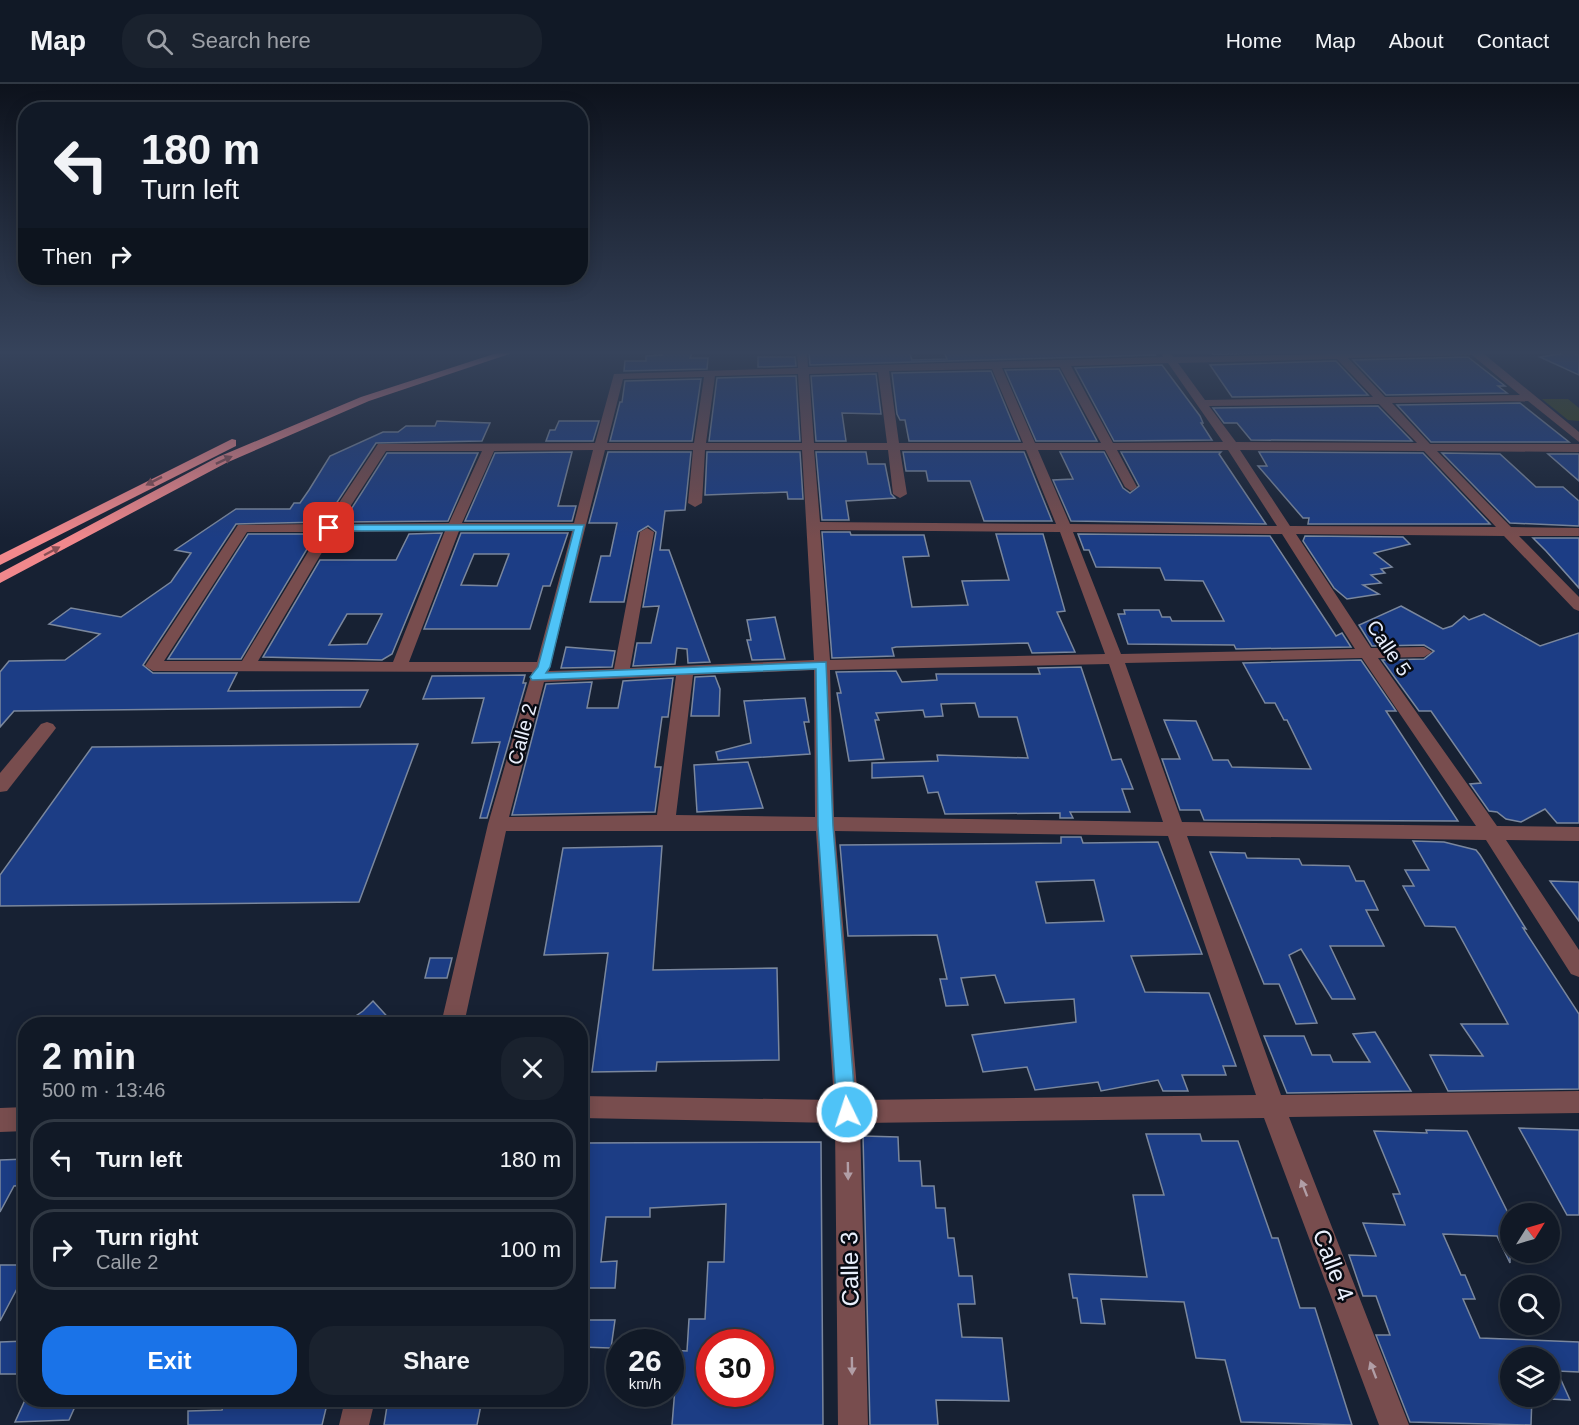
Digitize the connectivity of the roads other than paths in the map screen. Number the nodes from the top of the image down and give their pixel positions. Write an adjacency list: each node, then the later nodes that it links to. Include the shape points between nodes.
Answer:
1 (302, 414): 35 (highway, one-way to 35, via 205,454)
2 (331, 414): 36 (highway, one-way to 2, via 222,460)
3 (608, 414): 18 (street, Calle 2)
4 (704, 414): 19 (street)
5 (806, 414): 20 (street, Calle 3)
6 (889, 414): 14 (street)
7 (1019, 414): 15 (street, Calle 4)
8 (1091, 414): 16 (street)
9 (1208, 414): 17 (street, Calle 5)
10 (1395, 414): 21 (street)
11 (1551, 414): 12 (street)
12 (1579, 438)
13 (490, 446): 18 (street); 27 (street); 29 (street, via 382,447)
14 (894, 446): 15 (street); 20 (street); 24 (street)
15 (1030, 446): 16 (street); 30 (street, Calle 4)
16 (1108, 446): 17 (street); 23 (street)
17 (1232, 446): 21 (street); 31 (street, Calle 5)
18 (599, 447): 19 (street); 28 (street, Calle 2)
19 (699, 447): 20 (street); 25 (street)
20 (808, 447): 26 (street, Calle 3)
21 (1428, 448): 22 (street); 33 (street)
22 (1579, 448)
23 (1131, 487)
24 (900, 494)
25 (695, 503)
26 (813, 526): 30 (street); 41 (street, Calle 3)
27 (454, 527): 28 (street); 29 (street); 43 (street)
28 (580, 527): 45 (street, Calle 2)
29 (329, 528): 42 (street); 42 (street, via 243,528 153,666)
30 (1065, 528): 31 (street); 40 (street, Calle 4)
31 (1286, 531): 33 (street); 39 (street, Calle 5)
32 (647, 532): 46 (street)
33 (1508, 532): 34 (street); 37 (street)
34 (1579, 532)
35 (0, 561)
36 (0, 579)
37 (1579, 606)
38 (1424, 652): 39 (street)
39 (1366, 653): 40 (street); 53 (street, Calle 5)
40 (1115, 658): 41 (street); 52 (street, Calle 4)
41 (822, 665): 44 (street); 51 (street, Calle 3)
42 (246, 666): 43 (street)
43 (399, 667): 45 (street)
44 (685, 671): 46 (street); 49 (street)
45 (540, 672): 46 (street); 50 (street, Calle 2)
46 (621, 673)
47 (46, 728): 48 (street)
48 (0, 786)
49 (666, 822): 50 (street); 51 (street)
50 (498, 824): 56 (street, Calle 2)
51 (825, 826): 52 (street); 60 (street, Calle 3)
52 (1175, 830): 53 (street); 58 (street, Calle 4)
53 (1490, 831): 54 (street); 55 (street, Calle 5)
54 (1579, 834)
55 (1579, 968)
56 (455, 1017)
57 (1579, 1102): 58 (street)
58 (1272, 1105): 60 (street); 66 (street, Calle 4, one-way to 58)
59 (588, 1107): 60 (street)
60 (847, 1112): 65 (street, Calle 3, one-way to 65)
61 (18, 1119): 62 (street)
62 (0, 1120)
63 (358, 1407): 64 (street)
64 (354, 1425)
65 (853, 1425)
66 (1394, 1425)

